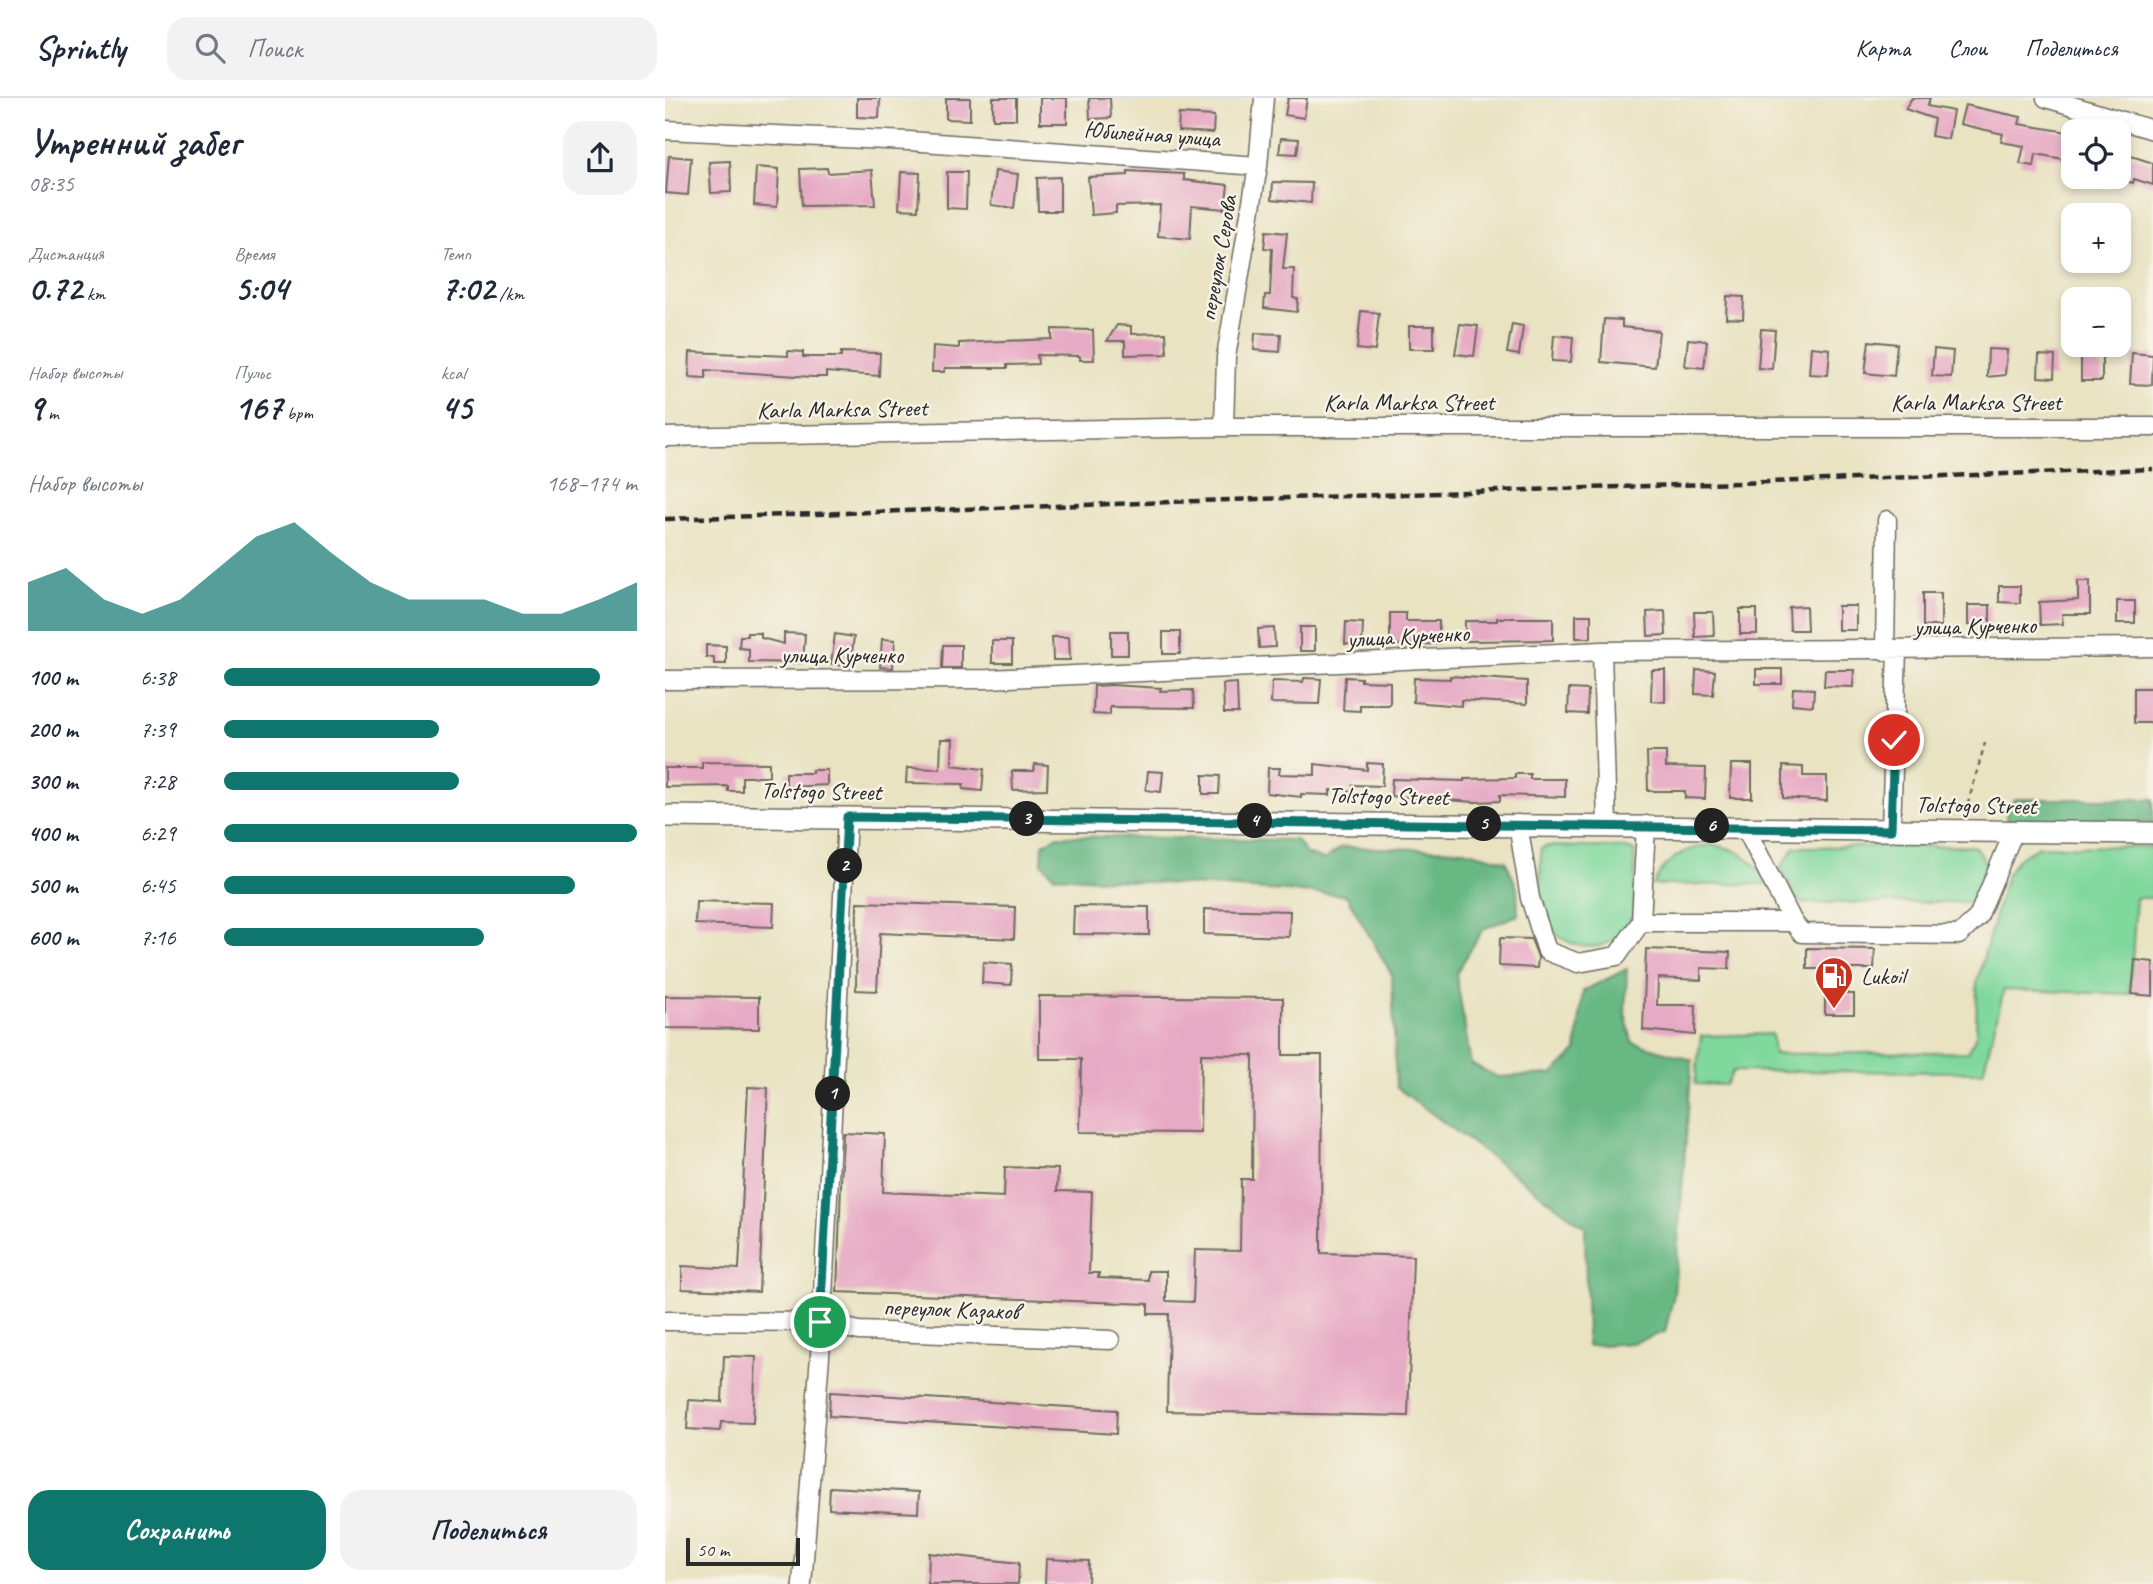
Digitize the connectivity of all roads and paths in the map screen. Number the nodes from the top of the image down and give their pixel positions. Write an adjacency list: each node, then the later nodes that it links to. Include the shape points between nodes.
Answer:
1 (1264, 98): 5 (street, переулок Серова)
2 (2046, 98): 4 (street)
3 (665, 130): 5 (street, Юбилейная улица, via 909,141)
4 (2153, 130)
5 (1258, 166): 6 (street, переулок Серова, via 1226,357)
6 (1224, 427): 7 (street, Karla Marksa Street); 8 (street, Karla Marksa Street)
7 (2153, 427)
8 (665, 437)
9 (1887, 520): 12 (street)
10 (2153, 647): 12 (street, улица Курченко)
11 (1602, 651): 12 (street, улица Курченко); 13 (street, улица Курченко, via 988,679); 18 (street)
12 (1891, 651): 21 (street)
13 (665, 680)
14 (1985, 743): 22 (path)
15 (665, 816): 16 (main road, Tolstogo Street)
16 (847, 817): 17 (main road, Tolstogo Street); 28 (street)
17 (1518, 824): 18 (main road, Tolstogo Street); 25 (street, via 1530,898 1547,951 1579,963 1617,956)
18 (1607, 825): 19 (main road, Tolstogo Street)
19 (1646, 825): 20 (main road, Tolstogo Street); 25 (street)
20 (1745, 827): 21 (main road, Tolstogo Street); 26 (street)
21 (1891, 830): 22 (main road, Tolstogo Street)
22 (1961, 831): 23 (main road, Tolstogo Street)
23 (2014, 831): 24 (main road, Tolstogo Street); 26 (street, via 1978,917 1959,934 1802,933)
24 (2153, 833)
25 (1641, 922): 26 (street)
26 (1793, 922)
27 (665, 1321): 28 (street, переулок Казаков)
28 (820, 1322): 29 (street, переулок Казаков, via 859,1331); 30 (street)
29 (1110, 1340)
30 (802, 1584)

